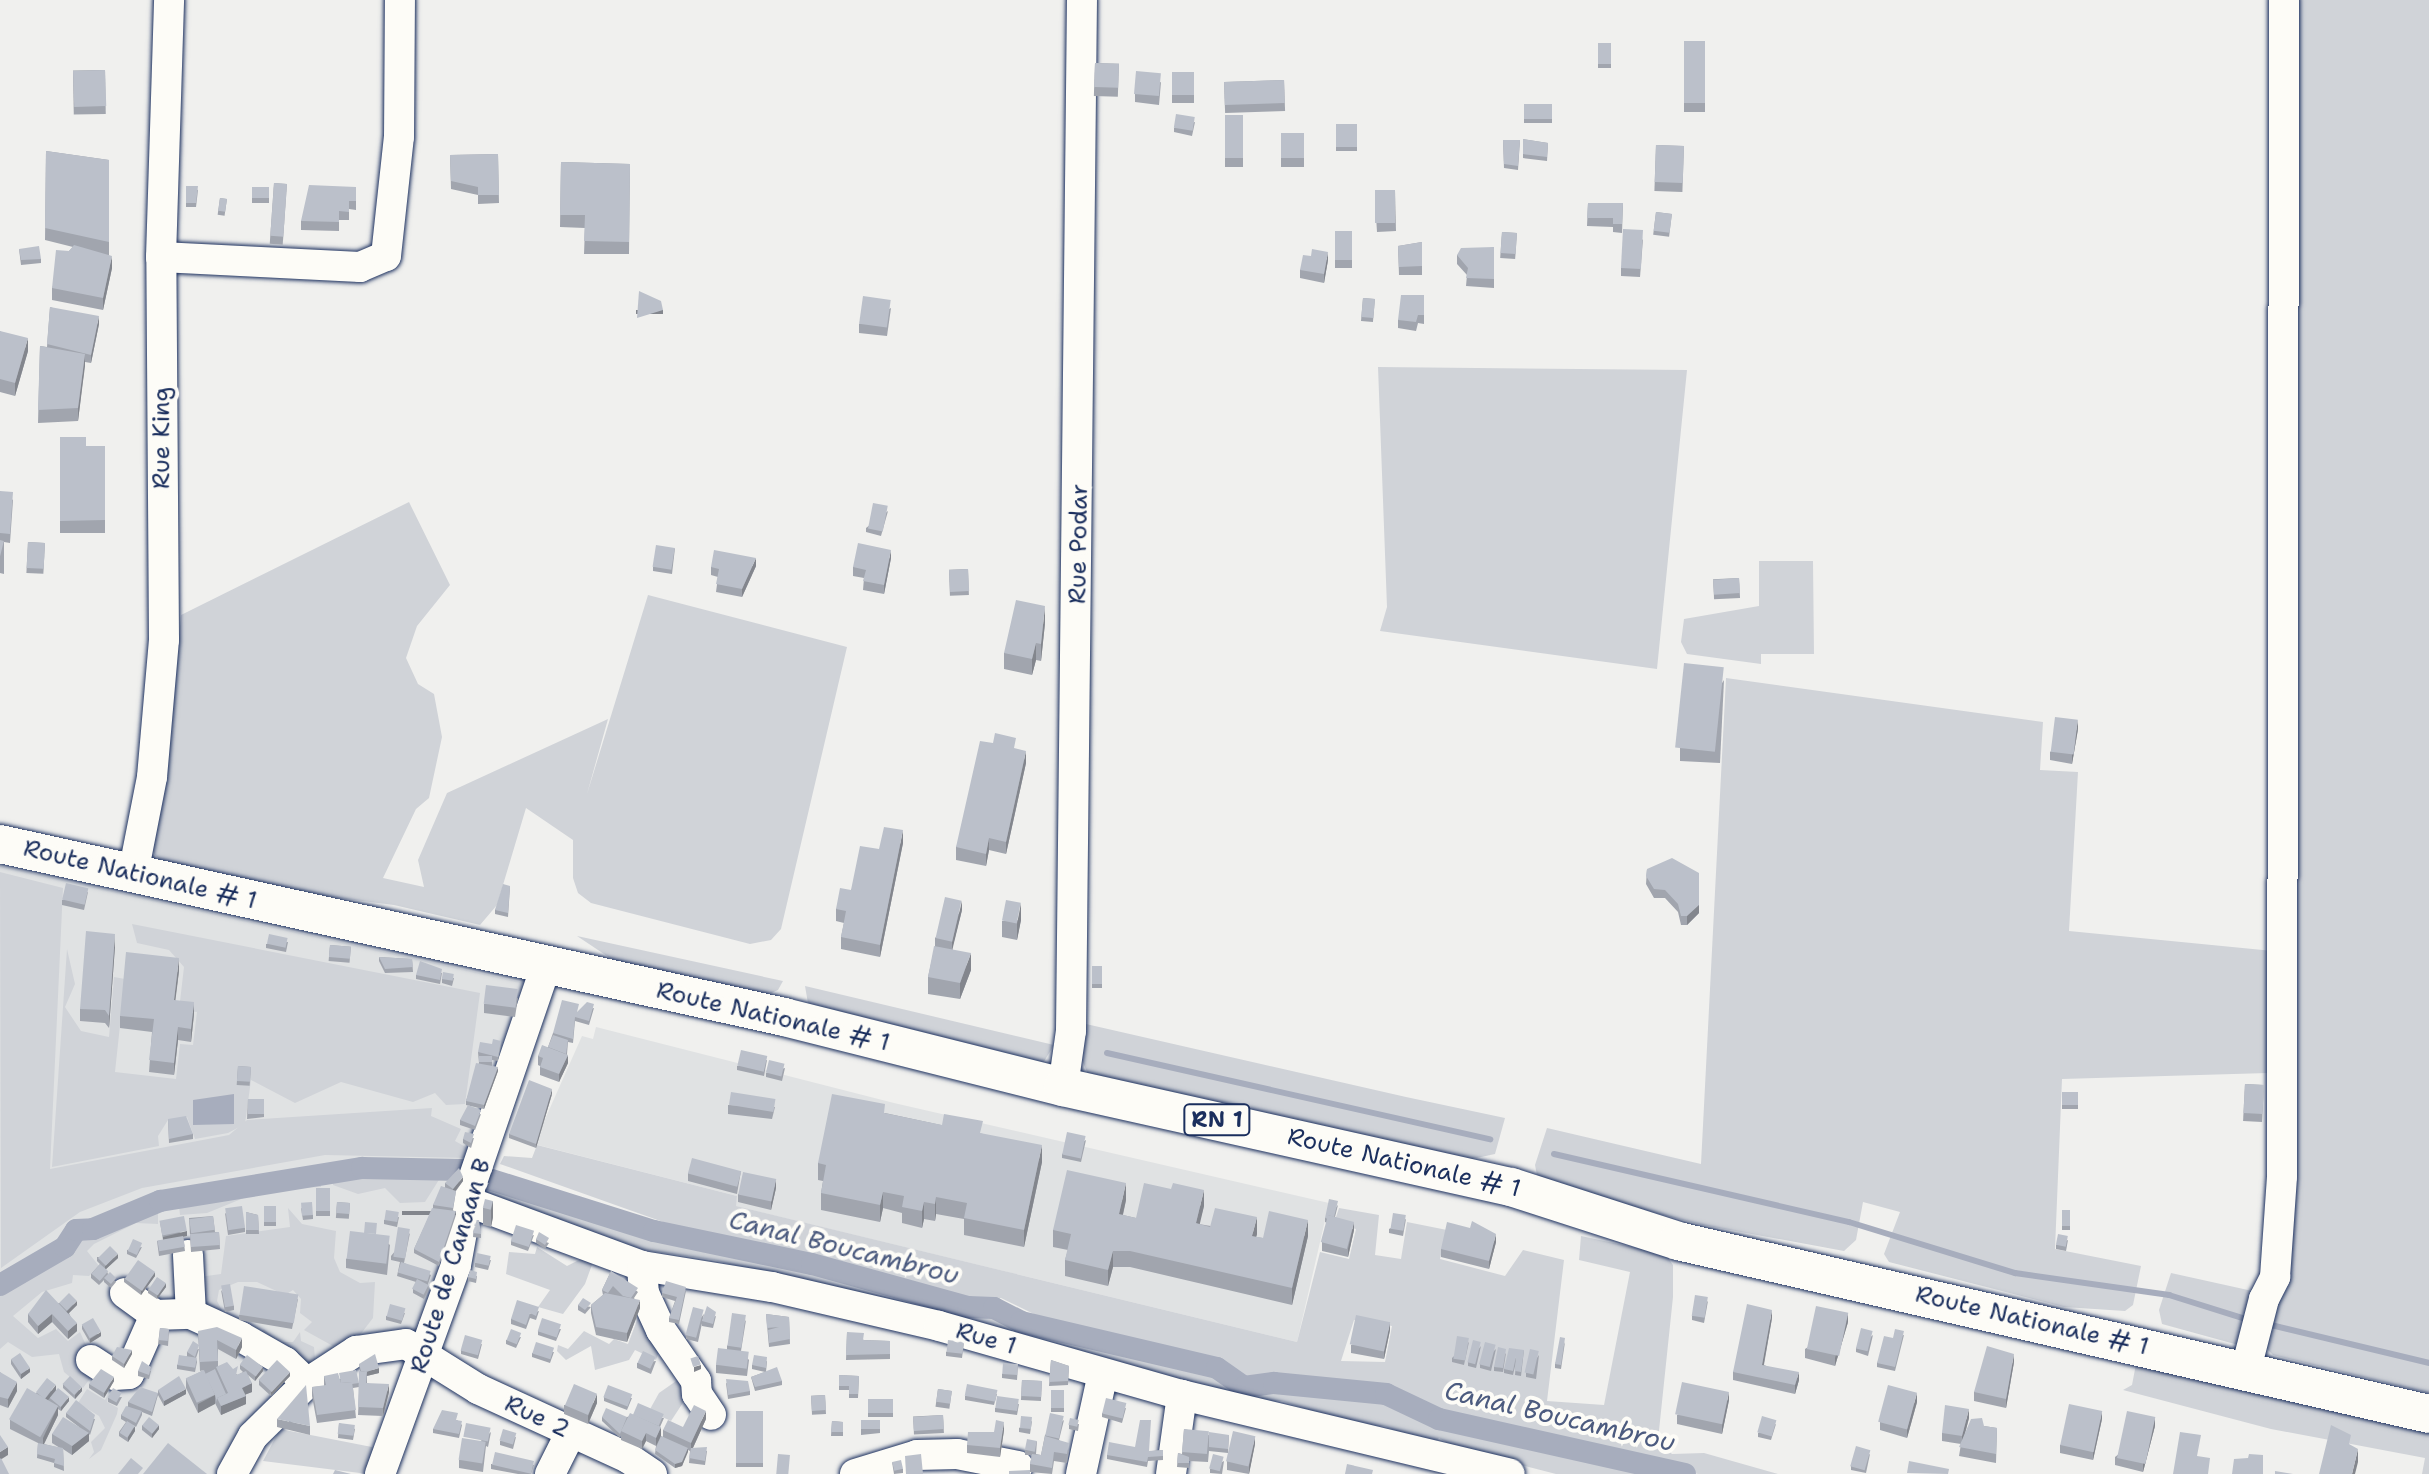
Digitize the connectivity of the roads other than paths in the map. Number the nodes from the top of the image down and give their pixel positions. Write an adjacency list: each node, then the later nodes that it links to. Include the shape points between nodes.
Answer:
1 (169, 0): 5 (street, Rue King)
2 (400, 0): 5 (street, via 399,137 386,256 360,267)
3 (1082, 0): 9 (street, Rue Podar, via 1071,1031)
4 (2284, 0): 18 (street, via 2282,1177 2275,1277)
5 (161, 257): 7 (street, Rue King, via 164,640 152,777)
6 (0, 844): 7 (main road, Route Nationale # 1 / RN 1)
7 (133, 874): 8 (main road, Route Nationale # 1 / RN 1)
8 (546, 966): 9 (main road, Route Nationale # 1 / RN 1, via 784,1017); 10 (street, Route de Canaan B)
9 (1063, 1087): 18 (main road, Route Nationale # 1 / RN 1, via 1511,1187 1678,1241)
10 (468, 1194): 12 (street, Rue 1); 16 (street, Route de Canaan B, via 456,1265)
11 (188, 1255): 14 (street)
12 (642, 1266): 19 (street, Rue 1, via 772,1287 939,1326); 23 (street, via 644,1293 661,1330 696,1381 697,1394)
13 (125, 1293): 15 (street)
14 (191, 1314): 15 (street); 20 (street, via 285,1362)
15 (155, 1315): 17 (street, via 129,1374 114,1375)
16 (425, 1355): 20 (street, Rue 2, via 406,1344 356,1351); 24 (street, Rue 2, via 478,1389); 29 (street, Route de Canaan B)
17 (91, 1360)
18 (2246, 1369): 22 (main road, Route Nationale # 1 / RN 1)
19 (1103, 1373): 21 (street, Rue 1); 32 (street)
20 (307, 1383): 28 (street, Rue 2, via 253,1436)
21 (1182, 1395): 25 (street, Rue 1); 33 (street)
22 (2429, 1414)
23 (711, 1415)
24 (570, 1434): 27 (street, Rue 2); 30 (street)
25 (1408, 1451): 34 (street); 35 (street, Rue 1)
26 (1018, 1466): 31 (street, via 957,1454 917,1455)
27 (634, 1469)
28 (232, 1474)
29 (380, 1474)
30 (550, 1474)
31 (855, 1474)
32 (1081, 1474)
33 (1171, 1474)
34 (1428, 1474)
35 (1510, 1474)

